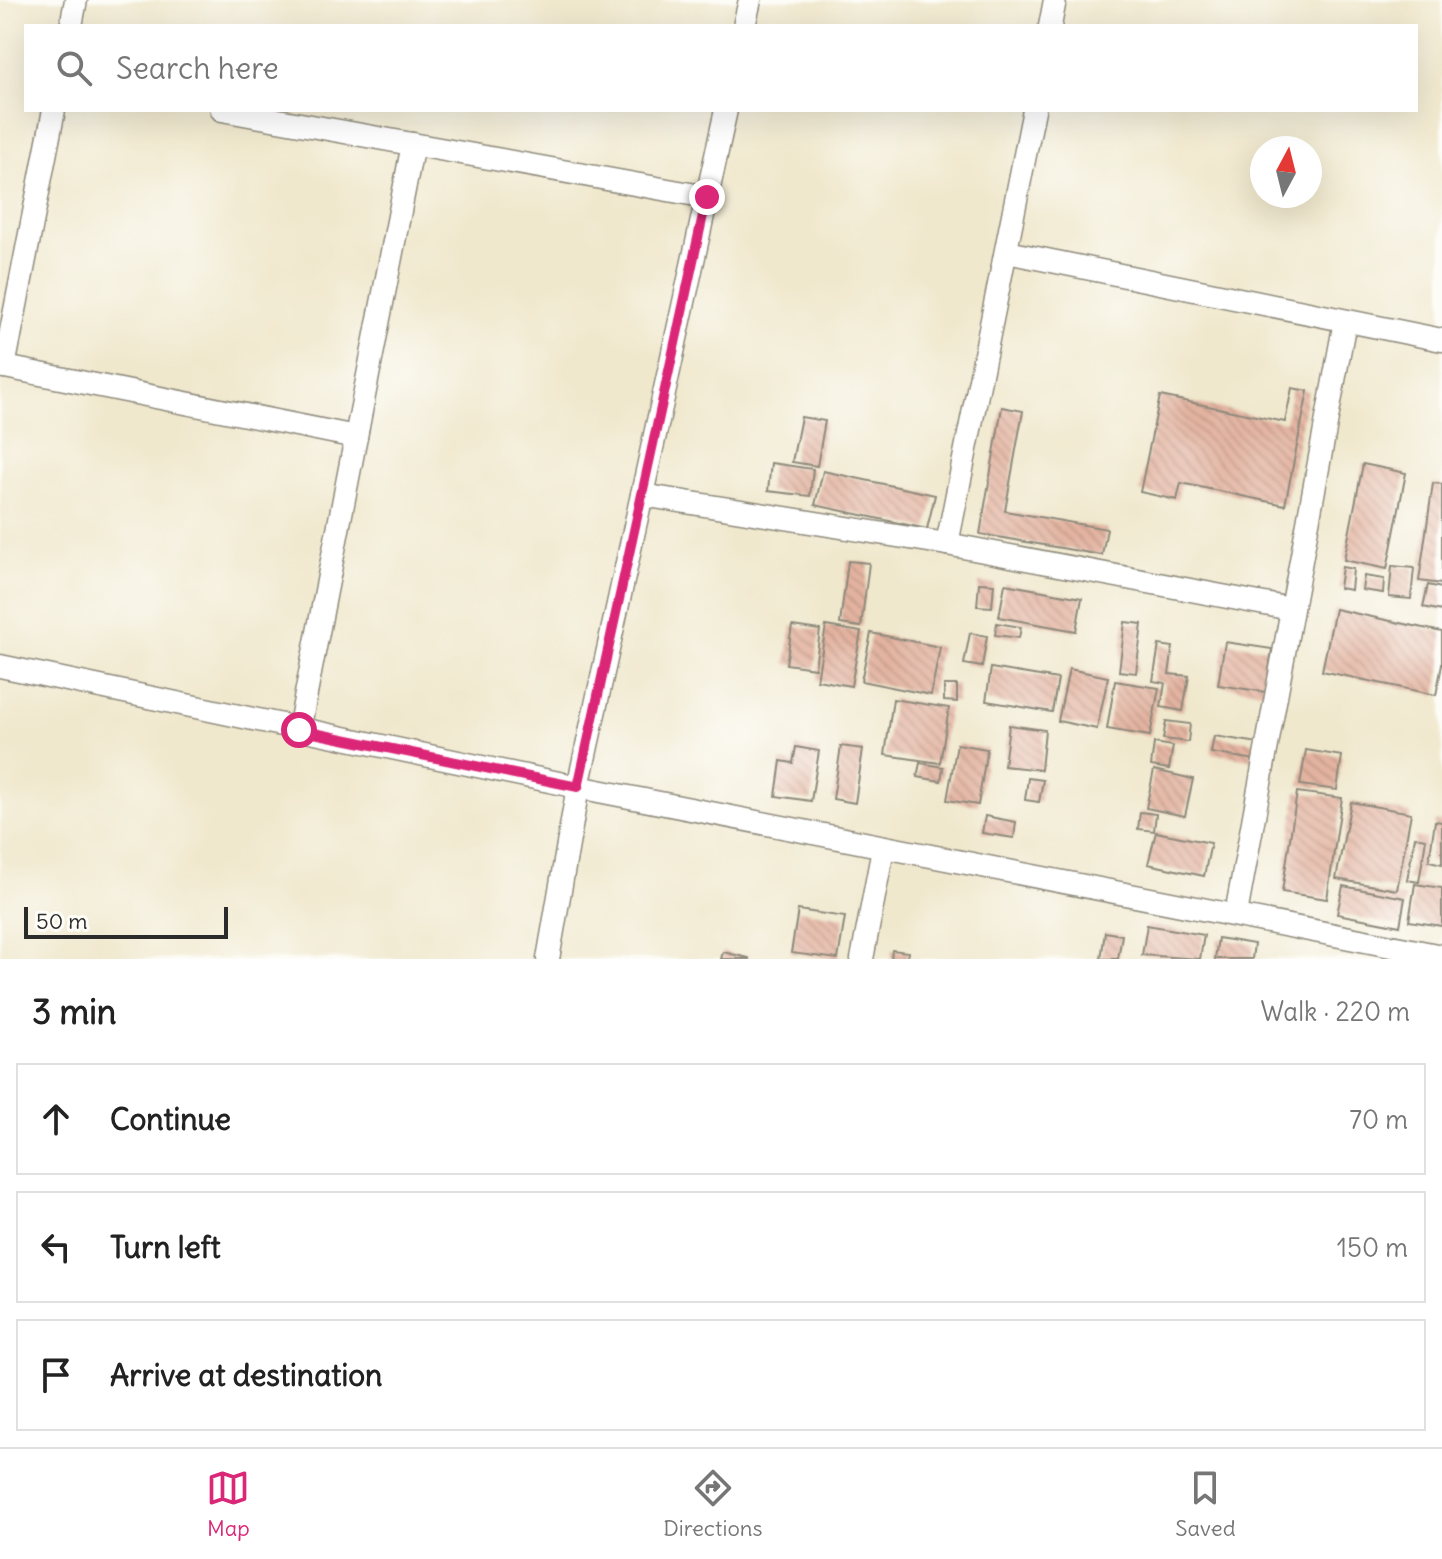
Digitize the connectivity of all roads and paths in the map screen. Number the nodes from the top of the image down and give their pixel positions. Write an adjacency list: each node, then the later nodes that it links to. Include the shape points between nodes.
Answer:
1 (76, 0): 4 (street)
2 (750, 0): 5 (street)
3 (1055, 0): 6 (street)
4 (71, 24)
5 (744, 24)
6 (1050, 24)
7 (54, 112): 16 (street)
8 (233, 112): 11 (street)
9 (726, 112): 12 (street)
10 (1034, 112): 13 (street)
11 (413, 144): 12 (street); 17 (street)
12 (707, 197): 18 (street)
13 (1007, 252): 14 (street); 19 (street)
14 (1345, 321): 15 (street); 20 (street)
15 (1442, 340)
16 (2, 366): 17 (street)
17 (356, 437): 22 (street)
18 (642, 495): 19 (street); 23 (street)
19 (947, 544): 20 (street)
20 (1291, 609): 25 (street)
21 (0, 666): 22 (street)
22 (299, 730): 23 (street)
23 (578, 787): 24 (street); 27 (street)
24 (883, 849): 25 (street); 28 (street)
25 (1236, 914): 26 (street)
26 (1442, 956)
27 (548, 959)
28 (862, 959)

